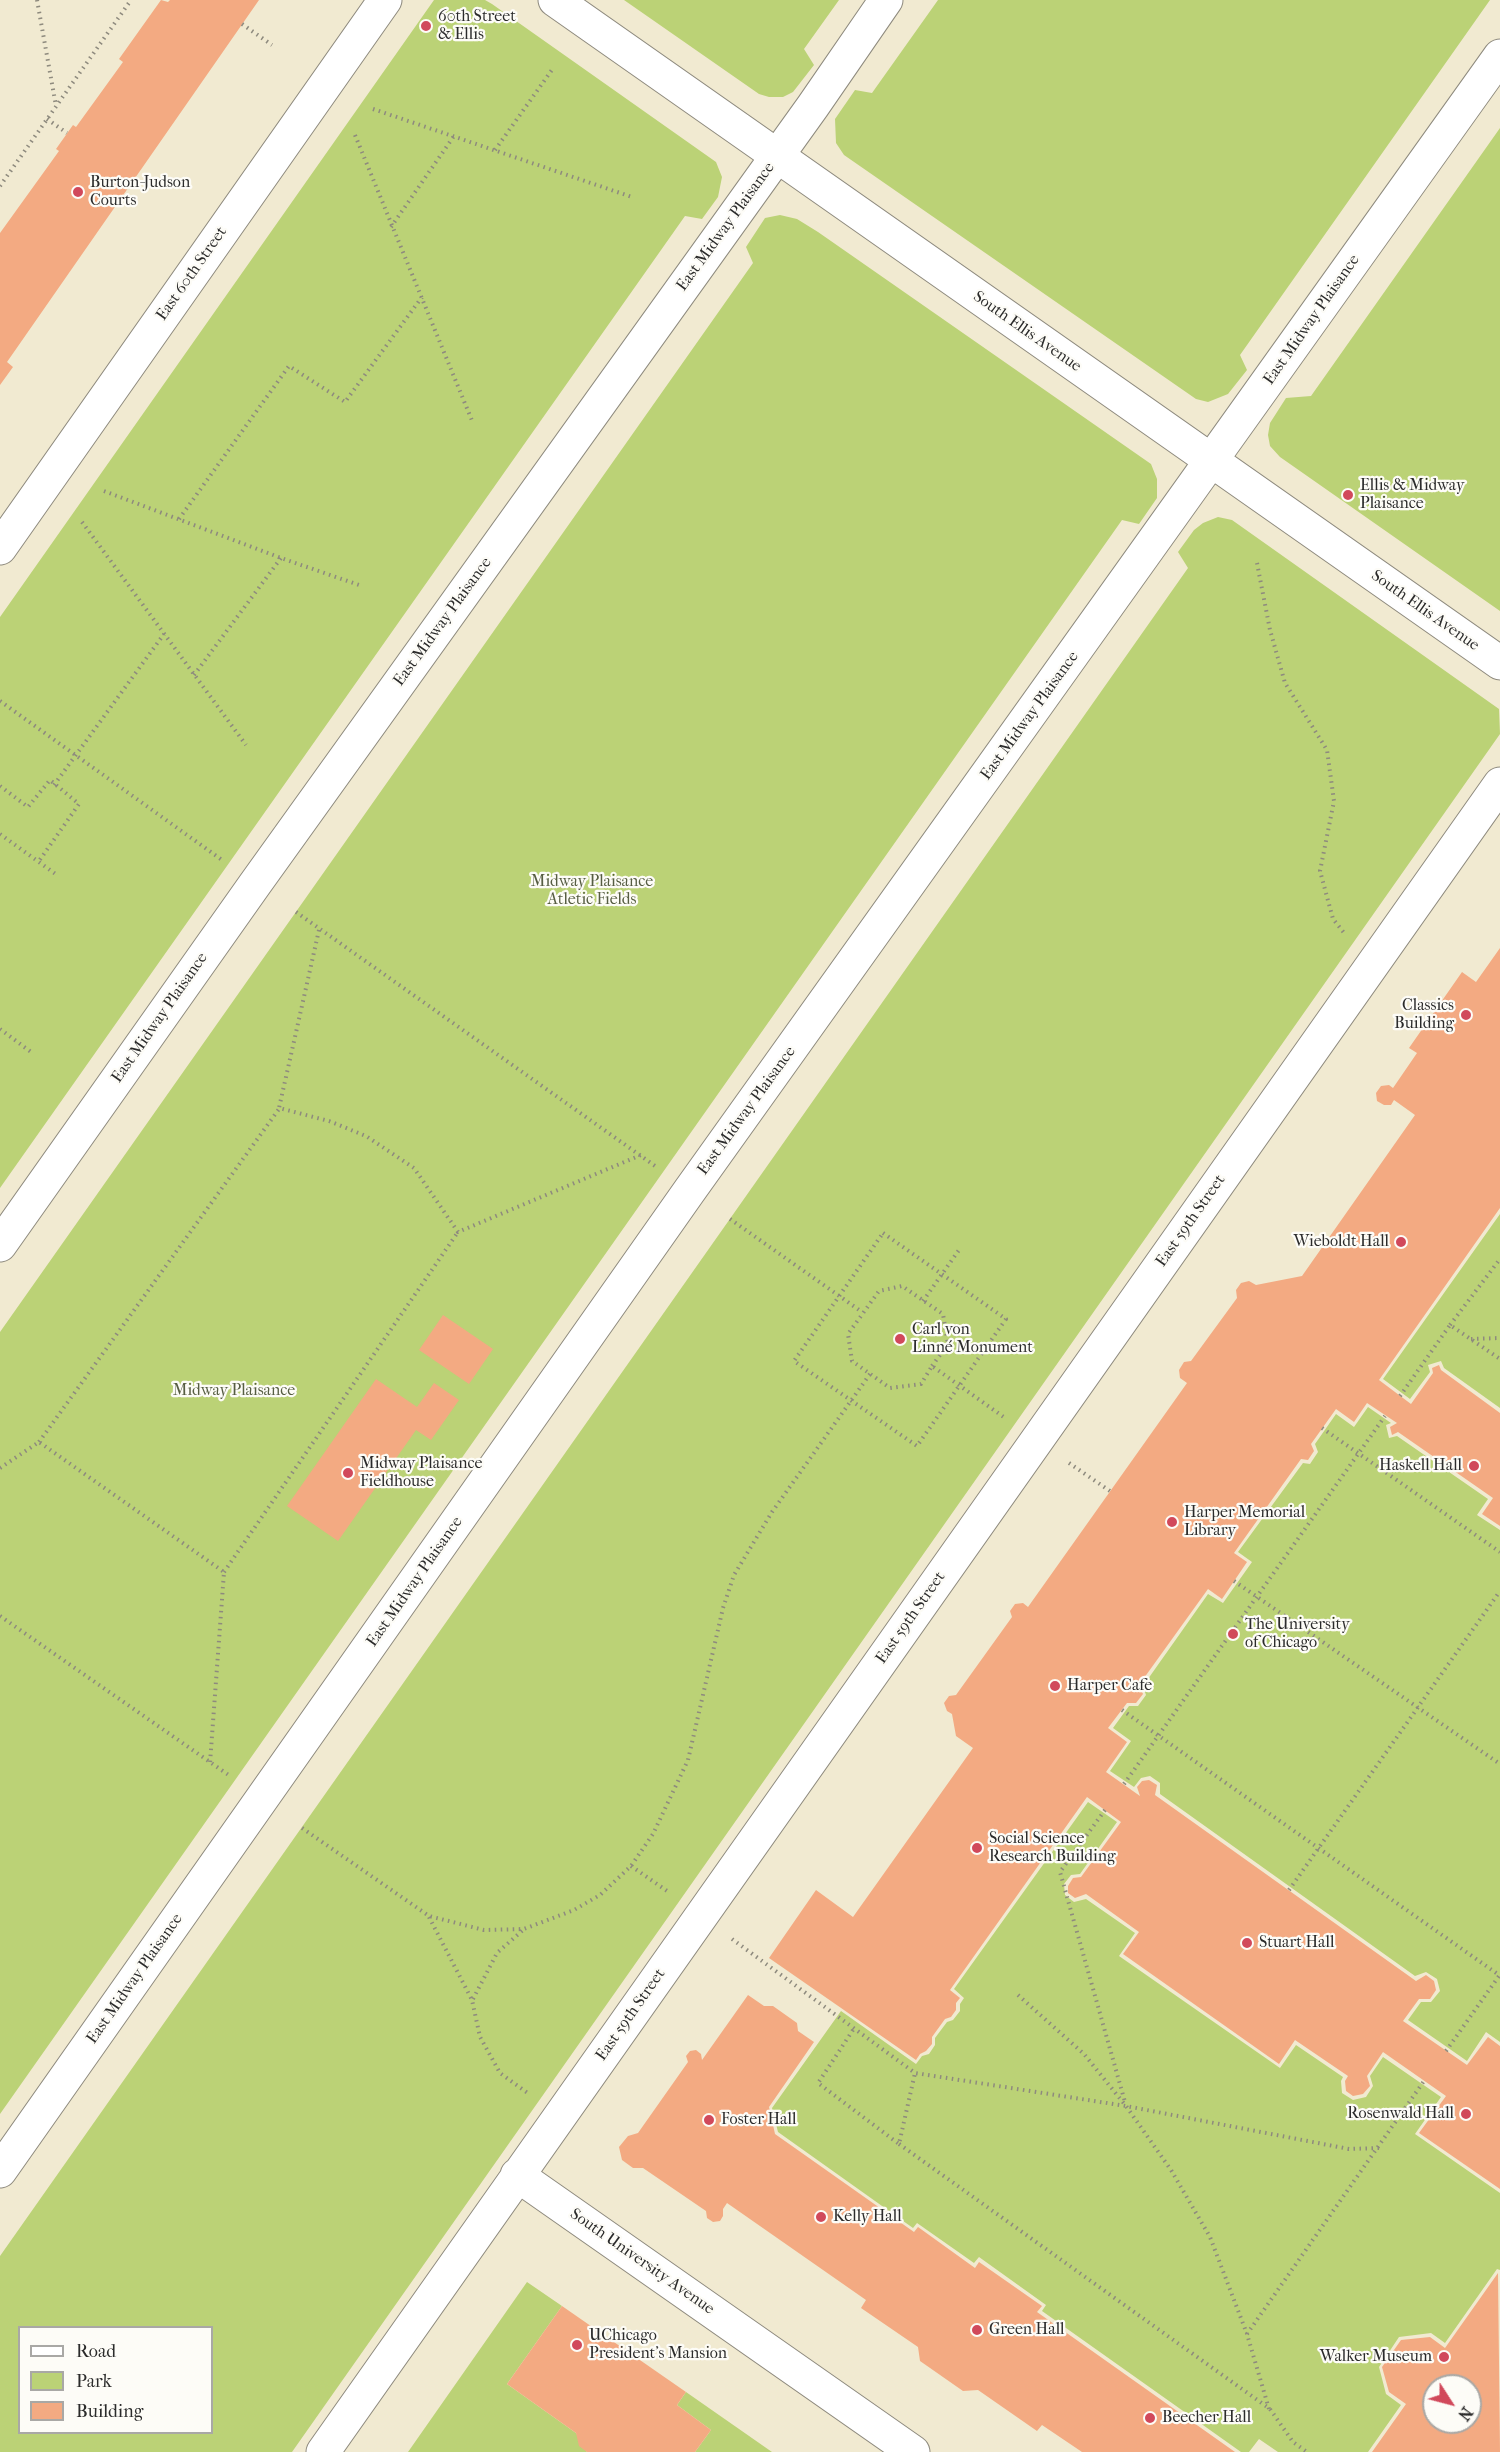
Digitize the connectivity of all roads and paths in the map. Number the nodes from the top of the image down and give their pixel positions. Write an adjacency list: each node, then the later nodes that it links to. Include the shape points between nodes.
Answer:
1 (37, 0): 10 (path)
2 (131, 0): 10 (path)
3 (385, 0): 27 (street, East 60th Street)
4 (555, 0): 17 (street, South Ellis Avenue)
5 (886, 0): 17 (street, East Midway Plaisance)
6 (242, 24): 7 (path)
7 (272, 45)
8 (1500, 56): 23 (street, East Midway Plaisance)
9 (554, 67): 16 (path)
10 (56, 106): 12 (path)
11 (373, 109): 15 (path)
12 (47, 119): 13 (path); 18 (path)
13 (67, 134)
14 (355, 135): 20 (path)
15 (454, 136): 16 (path); 20 (path)
16 (495, 150): 19 (path)
17 (777, 156): 23 (street, South Ellis Avenue); 54 (street, East Midway Plaisance)
18 (0, 186)
19 (632, 197)
20 (391, 227): 21 (path)
21 (422, 297): 22 (path); 25 (path, via 345,402 289,366)
22 (473, 423)
23 (1212, 461): 32 (street, South Ellis Avenue); 111 (street, East Midway Plaisance, via 683,1200)
24 (104, 491): 25 (path)
25 (179, 519): 28 (path)
26 (82, 522): 31 (path)
27 (0, 548)
28 (280, 558): 30 (path); 33 (path)
29 (1257, 562): 46 (path, via 1285,683 1327,750 1334,801 1320,871 1333,919)
30 (359, 585)
31 (164, 634): 33 (path); 36 (path)
32 (1500, 663)
33 (194, 675): 35 (path)
34 (0, 701): 36 (path)
35 (246, 746)
36 (75, 755): 38 (path); 42 (path)
37 (1500, 784): 112 (street, East 59th Street)
38 (54, 785): 39 (path, via 50,780 28,807); 41 (path, via 79,804)
39 (0, 786)
40 (0, 834): 41 (path)
41 (39, 861): 43 (path)
42 (227, 864)
43 (57, 875)
44 (296, 912): 45 (path)
45 (319, 930): 49 (path); 50 (path)
46 (1346, 935)
47 (0, 1029): 48 (path)
48 (31, 1052)
49 (279, 1108): 53 (path, via 366,1136 414,1168); 73 (path)
50 (641, 1155): 51 (path); 53 (path)
51 (663, 1172)
52 (730, 1219): 58 (path)
53 (458, 1232): 79 (path)
54 (0, 1245)
55 (959, 1250): 57 (path)
56 (1500, 1259): 61 (path)
57 (942, 1275): 58 (path, via 883,1233); 59 (path); 67 (path, via 1006,1319)
58 (839, 1296): 60 (path); 69 (path, via 794,1361)
59 (923, 1301): 60 (path, via 902,1286 879,1291); 65 (path, via 943,1314 948,1344)
60 (862, 1312): 66 (path, via 848,1334 852,1361)
61 (1450, 1324): 63 (path); 68 (path)
62 (1500, 1338): 63 (path)
63 (1471, 1339): 64 (path)
64 (1500, 1359)
65 (932, 1366): 66 (path, via 921,1384 890,1388); 67 (path)
66 (870, 1374): 69 (path)
67 (959, 1385): 69 (path, via 917,1446); 71 (path)
68 (1400, 1396)
69 (851, 1400): 94 (path, via 772,1512 734,1575 688,1760 653,1834)
70 (1386, 1416): 74 (path)
71 (1006, 1419)
72 (1322, 1428): 74 (path)
73 (39, 1442): 76 (path); 79 (path)
74 (1359, 1454): 78 (path); 82 (path)
75 (1063, 1459): 77 (path)
76 (0, 1468)
77 (1110, 1491)
78 (1500, 1552)
79 (224, 1572): 87 (path)
80 (1234, 1581): 82 (path)
81 (1500, 1591): 84 (path)
82 (1258, 1597): 84 (path); 86 (path)
83 (0, 1616): 87 (path)
84 (1418, 1707): 88 (path); 93 (path)
85 (1122, 1710): 86 (path)
86 (1158, 1736): 90 (path); 93 (path)
87 (210, 1763): 89 (path)
88 (1500, 1764)
89 (235, 1780)
90 (1124, 1784)
91 (1105, 1810): 108 (path, via 1060,1872)
92 (302, 1828): 97 (path)
93 (1318, 1850): 95 (path); 100 (path)
94 (631, 1866): 96 (path); 98 (path, via 600,1895 574,1910)
95 (1289, 1890)
96 (672, 1894)
97 (429, 1916): 98 (path, via 484,1930); 102 (path)
98 (524, 1929): 102 (path, via 497,1953)
99 (731, 1938): 103 (path)
100 (1500, 1975): 104 (path)
101 (1018, 1995): 108 (path, via 1084,2054)
102 (472, 2000): 107 (path, via 480,2037 500,2073)
103 (853, 2030): 105 (path); 109 (path, via 818,2083)
104 (1446, 2051)
105 (915, 2073): 108 (path); 109 (path)
106 (1424, 2081): 110 (path)
107 (531, 2095)
108 (1126, 2106): 110 (path, via 1350,2149); 113 (path, via 1171,2169 1210,2237)
109 (899, 2144): 114 (path)
110 (1379, 2148): 113 (path)
111 (0, 2170)
112 (518, 2175): 115 (street, East 59th Street); 116 (street, South University Avenue)
113 (1247, 2334): 114 (path)
114 (1270, 2409): 117 (path, via 1293,2442)
115 (323, 2452)
116 (913, 2452)
117 (1307, 2452)

